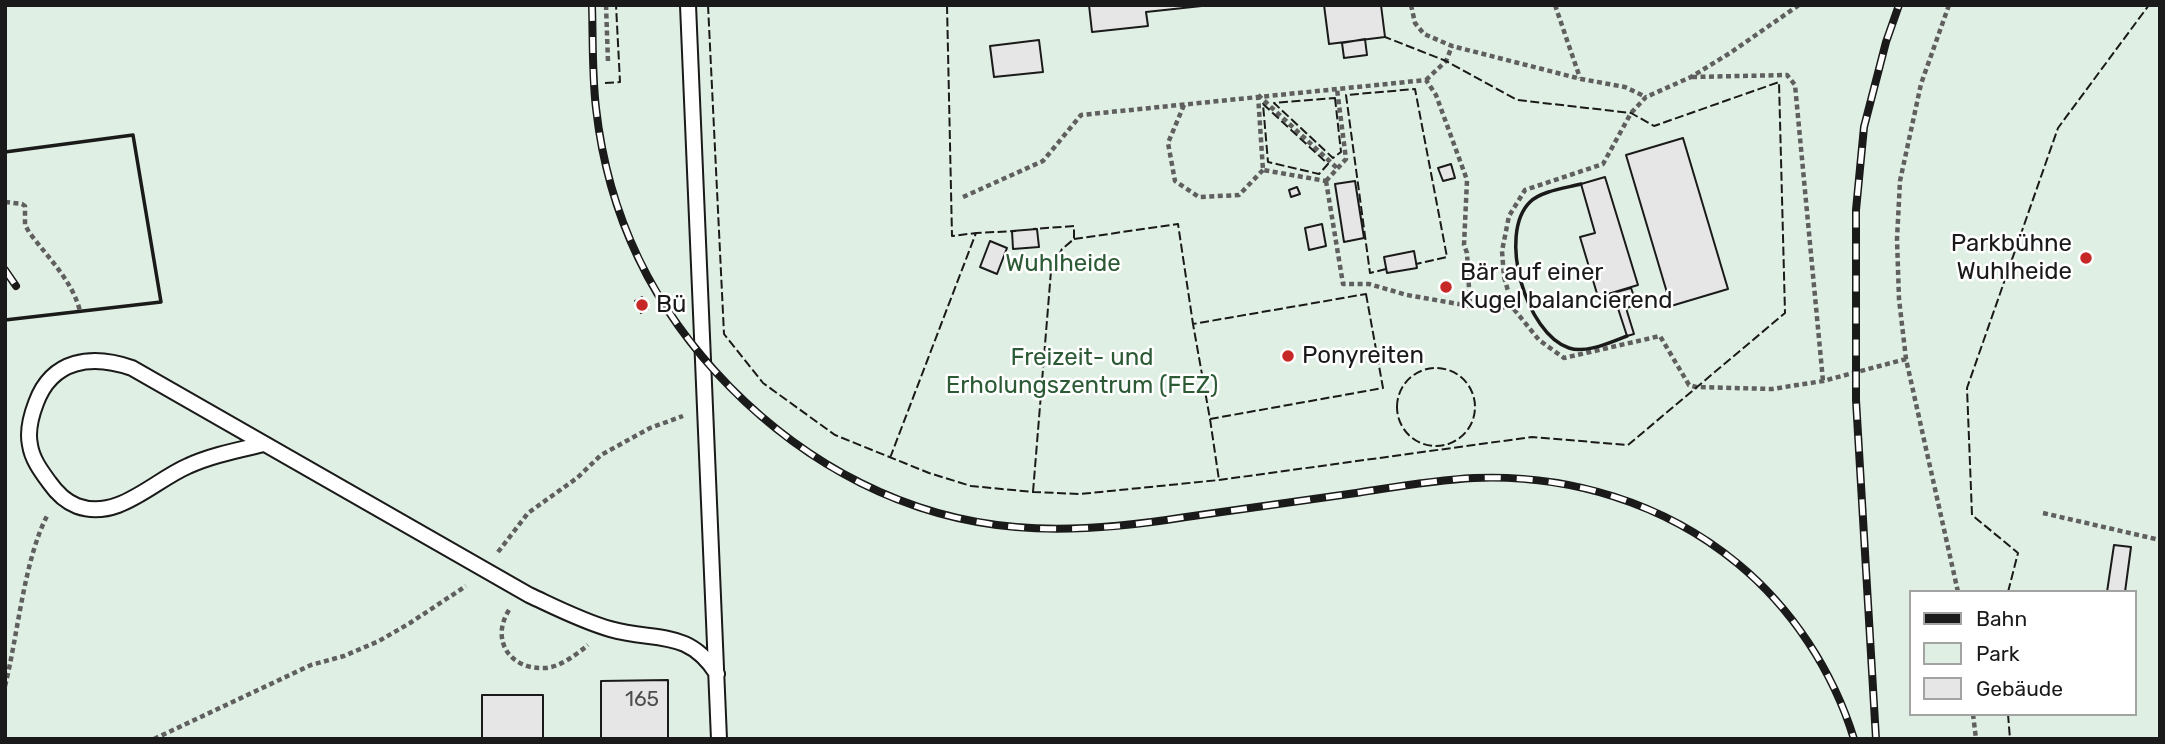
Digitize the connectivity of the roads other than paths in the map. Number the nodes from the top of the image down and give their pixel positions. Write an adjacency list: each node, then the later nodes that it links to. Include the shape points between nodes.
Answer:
1 (688, 5): 3 (lane)
2 (264, 444): 2 (lane, via 132,368 110,360 90,360 57,372 42,387 30,417 29,444 58,495 77,506 100,510 142,494 185,467); 3 (lane, via 529,595 611,630 693,647)
3 (717, 674): 4 (lane)
4 (719, 739)

